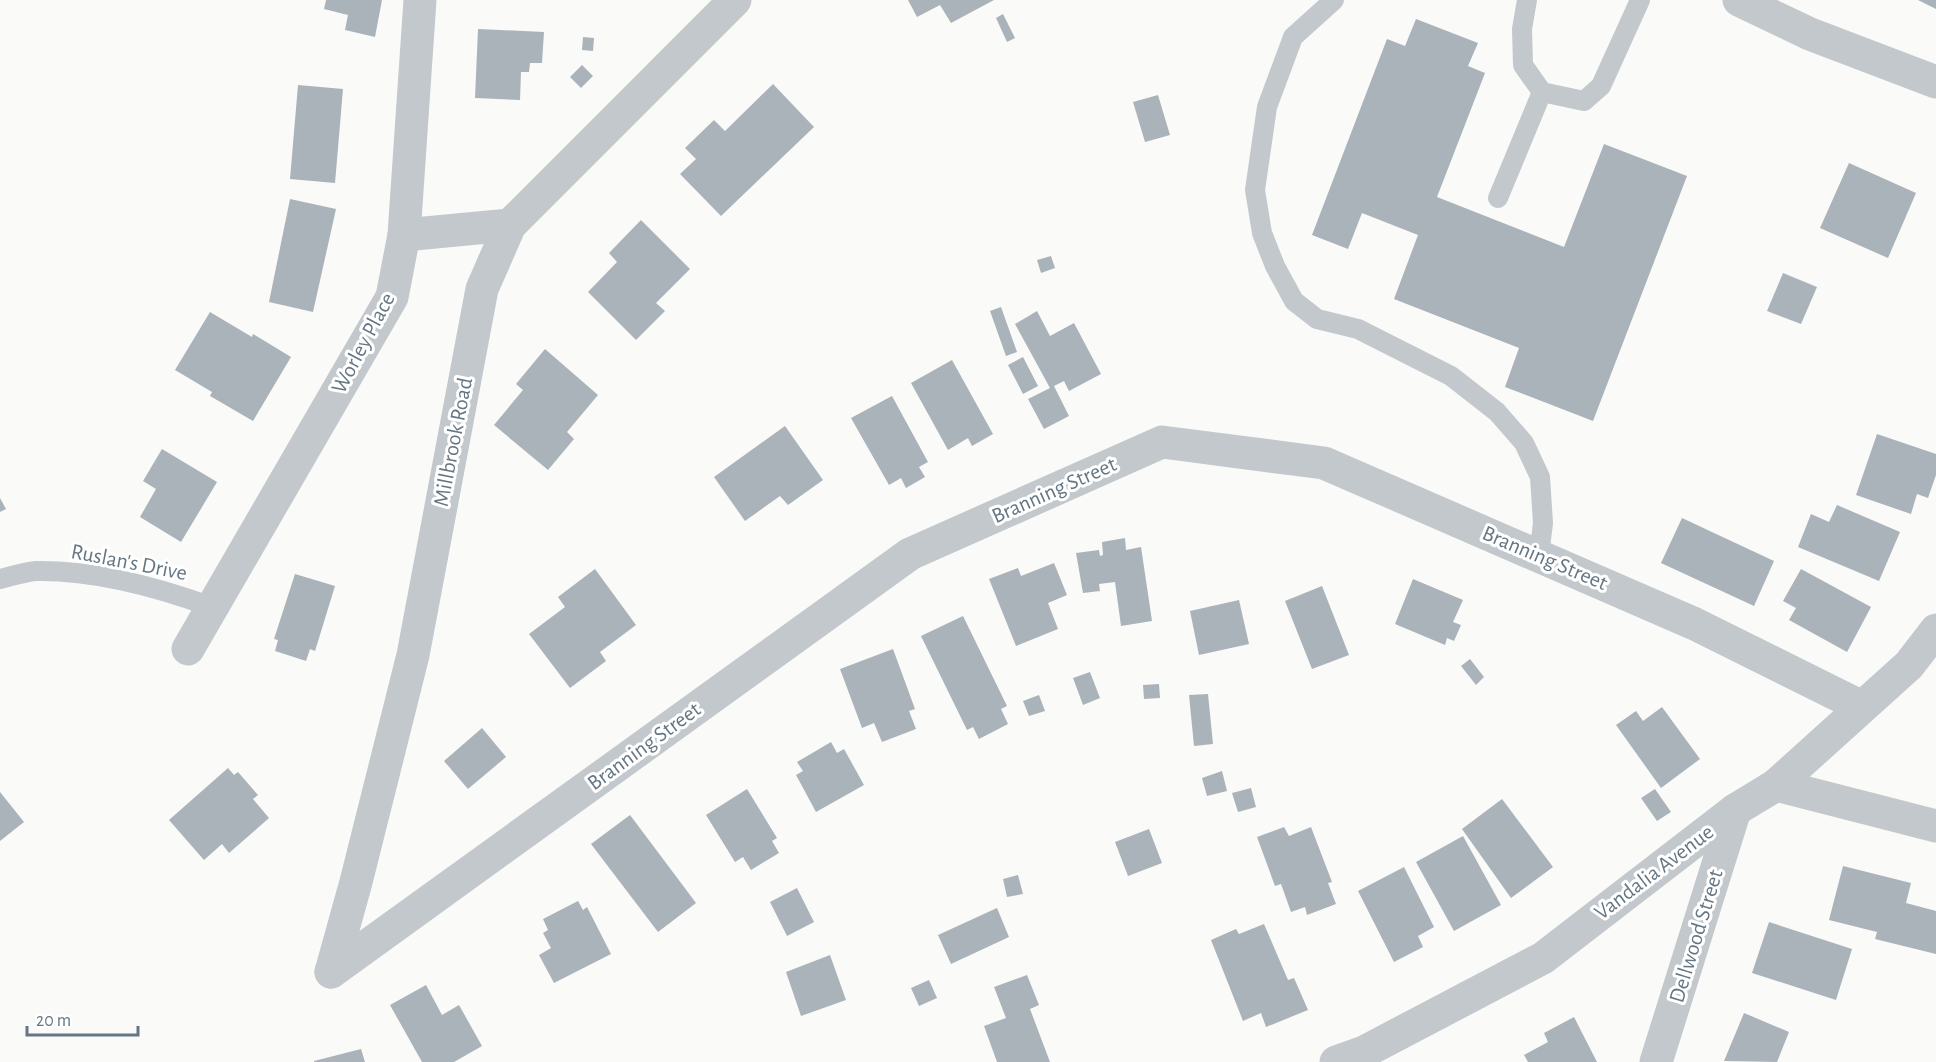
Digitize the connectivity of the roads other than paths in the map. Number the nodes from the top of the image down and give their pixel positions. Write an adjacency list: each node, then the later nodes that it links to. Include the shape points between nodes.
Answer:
1 (420, 0): 11 (street, Worley Place)
2 (735, 0): 10 (street, Millbrook Road)
3 (1334, 0): 12 (lane, via 1293,37 1267,107 1255,190 1262,232 1294,302 1317,319 1358,329 1452,376 1497,411 1524,443 1540,477 1543,523)
4 (1527, 0): 8 (lane, via 1522,29 1523,65)
5 (1640, 0): 8 (lane, via 1600,86 1584,101)
6 (1739, 0): 7 (street, via 1810,34)
7 (1936, 82)
8 (1542, 92): 9 (lane)
9 (1498, 198)
10 (510, 225): 11 (street); 21 (street, Millbrook Road, via 482,290 413,655)
11 (404, 235): 14 (street, Worley Place, via 392,297)
12 (1539, 556): 17 (street, Branning Street, via 1695,624); 21 (street, Branning Street, via 1324,463 1162,442 910,554)
13 (0, 579): 14 (lane, Ruslan's Drive, via 34,571 80,573 169,592)
14 (212, 607): 16 (street, Worley Place)
15 (1936, 630): 17 (street, Vandalia Avenue, via 1909,665)
16 (188, 649)
17 (1862, 707): 18 (street, Vandalia Avenue)
18 (1776, 784): 19 (street, Vandalia Avenue); 20 (street)
19 (1735, 810): 22 (street, Vandalia Avenue, via 1543,957 1364,1052); 23 (street, Dellwood Street)
20 (1936, 826)
21 (331, 972)
22 (1336, 1062)
23 (1656, 1062)

